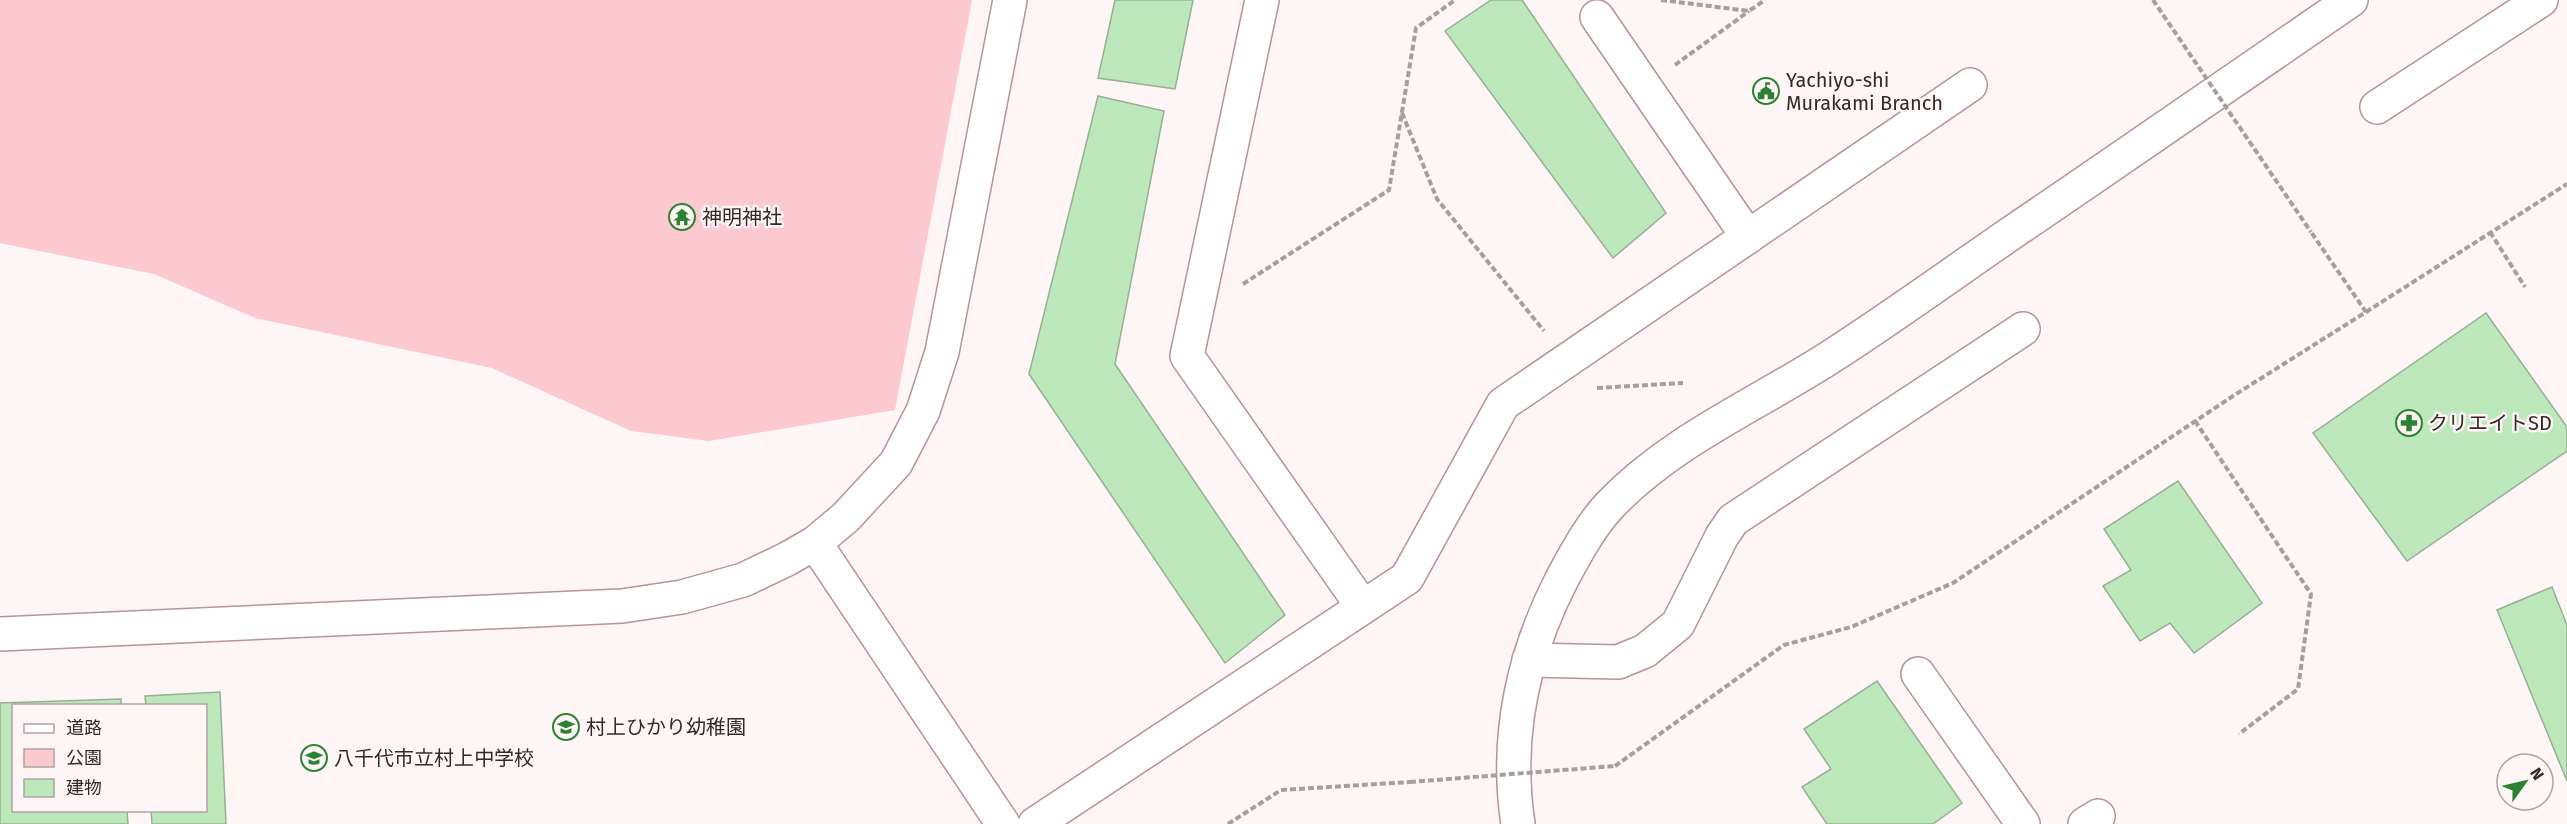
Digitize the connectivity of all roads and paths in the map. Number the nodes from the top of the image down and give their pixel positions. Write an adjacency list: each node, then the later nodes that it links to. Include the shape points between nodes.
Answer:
1 (1010, 0): 26 (street, via 942,352 923,411 896,463 846,517)
2 (1262, 0): 20 (street)
3 (1455, 0): 14 (path, via 1416,28)
4 (1661, 0): 9 (path)
5 (1765, 0): 9 (path)
6 (2153, 0): 19 (path, bridge)
7 (2351, 0): 29 (street, via 1831,357 1658,462 1609,506 1576,552 1545,612)
8 (2541, 0): 13 (street)
9 (1749, 11): 12 (path)
10 (1597, 17): 12 (street)
11 (1970, 85): 17 (street)
12 (1645, 87): 17 (street)
13 (2377, 107)
14 (1402, 112): 20 (path, via 1389,190); 22 (path, via 1437,199)
15 (2567, 184): 16 (path)
16 (2490, 232): 18 (path); 19 (path)
17 (1748, 237): 22 (street)
18 (2525, 287)
19 (2366, 312): 25 (path)
20 (1196, 315): 27 (street, via 1187,356)
21 (2023, 329): 29 (street, via 1733,520 1678,624 1645,651 1618,662)
22 (1568, 360): 27 (street, via 1503,404 1407,578)
23 (1683, 383): 24 (path)
24 (1590, 388)
25 (2195, 421): 31 (path, via 2311,594 2298,689); 34 (path, bridge, via 1953,583 1851,627 1784,645 1615,766 1281,790)
26 (815, 543): 28 (street, via 743,580 682,597 621,606); 32 (street)
27 (1363, 607): 33 (street)
28 (0, 634)
29 (1529, 660): 35 (street, via 1513,748)
30 (1918, 674): 36 (street)
31 (2239, 734)
32 (1003, 824)
33 (1035, 824)
34 (1228, 824)
35 (1518, 824)
36 (2023, 824)

